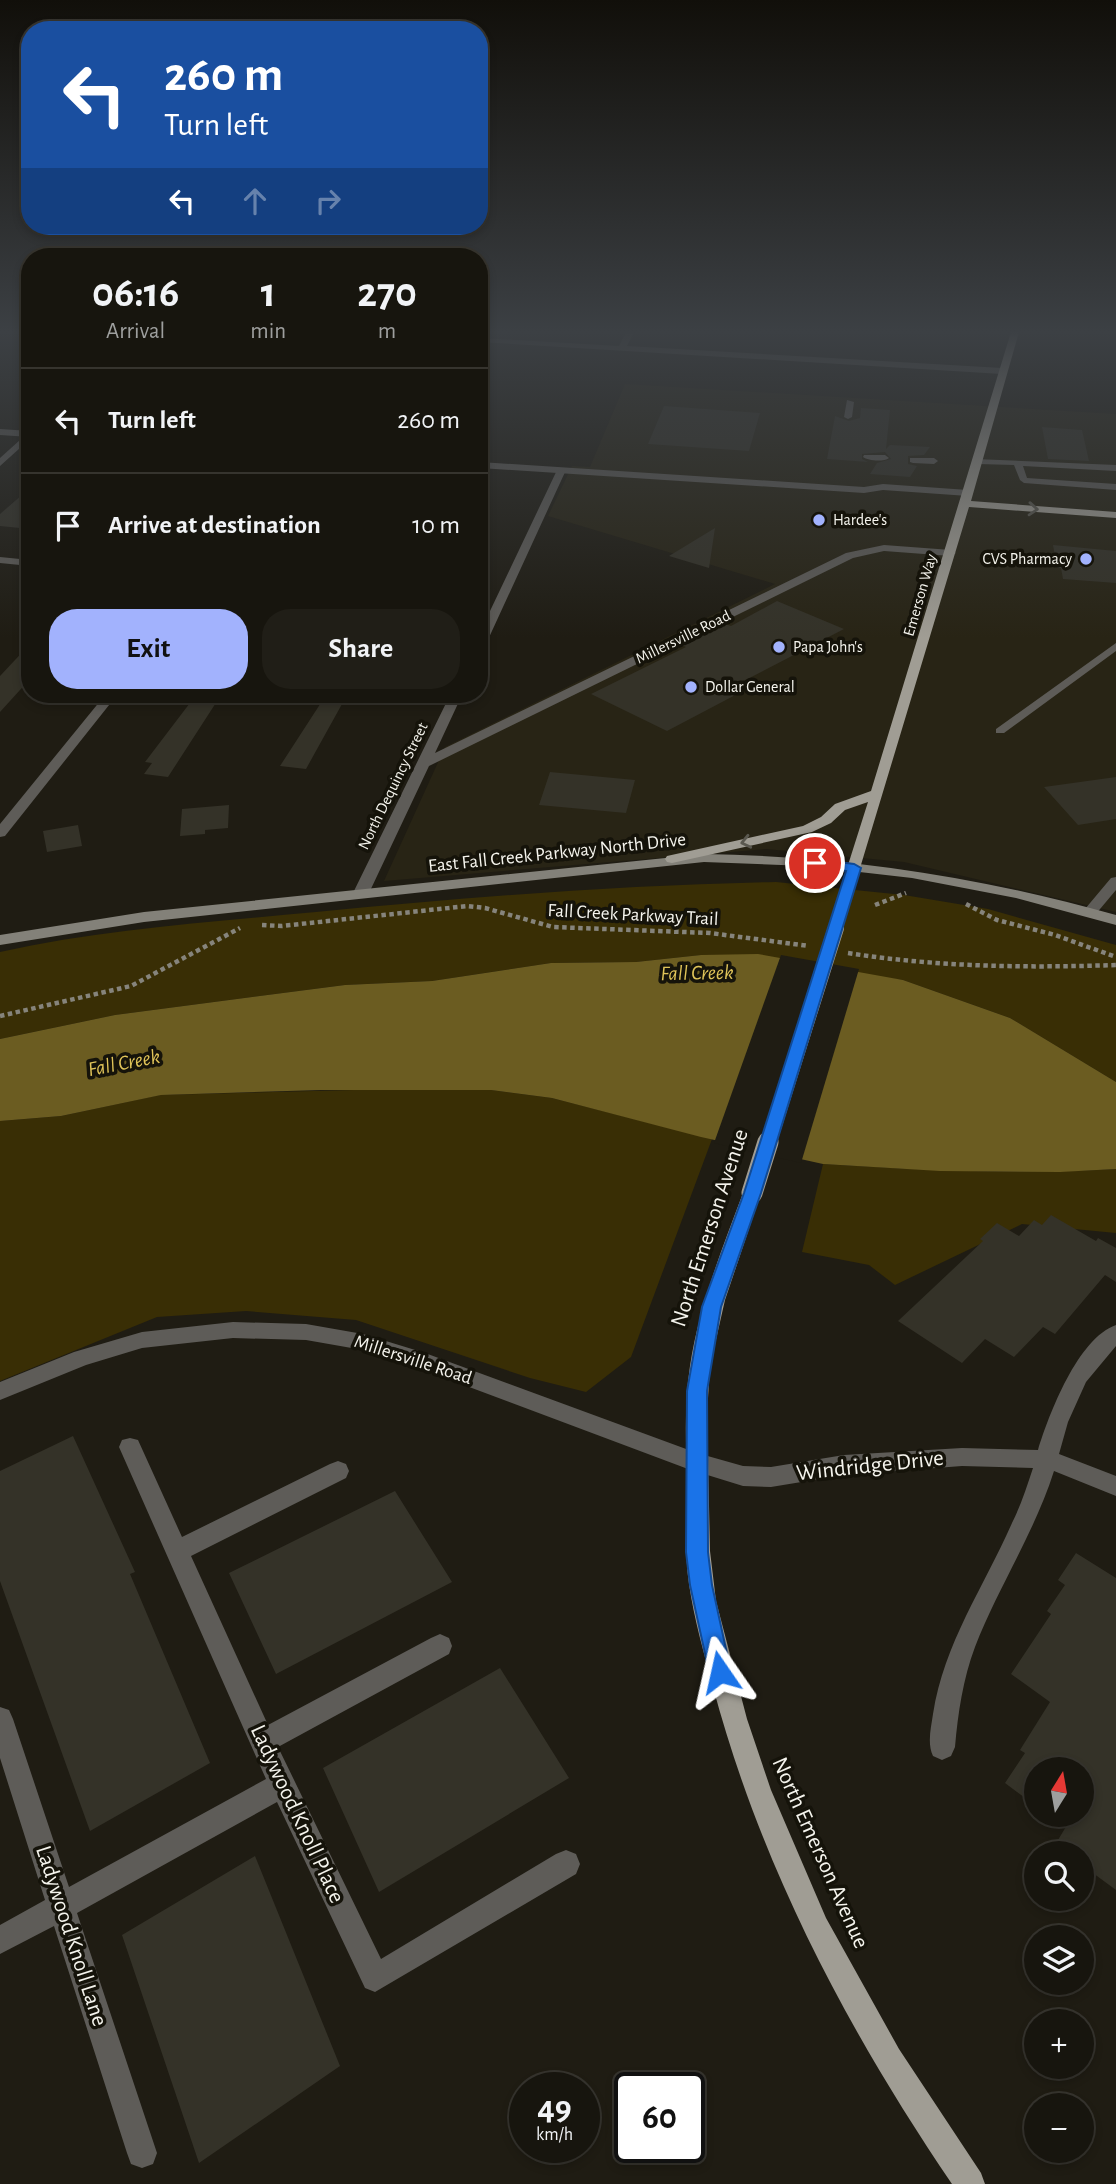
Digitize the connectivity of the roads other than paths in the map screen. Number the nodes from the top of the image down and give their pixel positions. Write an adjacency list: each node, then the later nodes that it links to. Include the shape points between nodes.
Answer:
1 (985, 434): 4 (main road, Emerson Way)
2 (21, 443): 5 (street)
3 (885, 458): 6 (lane)
4 (978, 461): 7 (lane); 14 (main road, Emerson Way)
5 (0, 463)
6 (870, 463)
7 (1017, 463): 11 (lane); 13 (lane, via 1024,480)
8 (914, 464): 10 (lane)
9 (488, 465): 12 (street)
10 (931, 465)
11 (1116, 468)
12 (561, 470): 14 (street, via 864,490 880,498); 20 (street)
13 (1116, 487)
14 (966, 499): 15 (main road); 16 (main road, one-way to 16); 17 (main road, Emerson Way)
15 (1116, 504)
16 (1116, 515)
17 (951, 553): 25 (street, Millersville Road, via 884,548 850,555); 26 (main road, Emerson Way)
18 (0, 560): 19 (street)
19 (21, 562)
20 (488, 627)
21 (1116, 646): 24 (lane)
22 (105, 703): 27 (street)
23 (452, 703): 25 (street, North Dequincy Street)
24 (1000, 732)
25 (425, 763): 31 (street, North Dequincy Street)
26 (877, 794): 28 (main road, one-way to 28, via 840,807 807,829); 29 (main road, Emerson Way)
27 (0, 833)
28 (672, 859): 29 (main road, East Fall Creek Parkway North Drive, via 765,859); 31 (main road, East Fall Creek Parkway North Drive)
29 (854, 868): 32 (main road, East Fall Creek Parkway North Drive, via 967,885); 39 (main road, North Emerson Avenue, bridge, via 752,1193 711,1307 695,1416)
30 (1116, 881): 32 (lane)
31 (361, 893): 34 (main road, East Fall Creek Parkway North Drive, via 144,917)
32 (1090, 912): 33 (main road, East Fall Creek Parkway North Drive)
33 (1116, 920)
34 (0, 940)
35 (1116, 1333): 38 (street, via 1079,1373)
36 (0, 1391): 39 (street, Millersville Road, via 81,1358 142,1340 233,1329 306,1332 363,1342 418,1359)
37 (130, 1447): 42 (street, Ladywood Knoll Place)
38 (1046, 1460): 39 (street, Windridge Drive, via 947,1458 844,1465 762,1477); 41 (street, Windridge Drive); 46 (street, via 1024,1523 968,1634 950,1689)
39 (696, 1462): 52 (main road, North Emerson Avenue, via 701,1585 720,1672 767,1818 853,1999)
40 (338, 1471): 42 (street)
41 (1116, 1486)
42 (177, 1550): 45 (street, Ladywood Knoll Place)
43 (440, 1646): 45 (street)
44 (0, 1719): 49 (street, Ladywood Knoll Lane)
45 (262, 1742): 47 (street, Ladywood Knoll Place)
46 (942, 1747)
47 (282, 1785): 48 (street, Ladywood Knoll Place, via 375,1978); 49 (street)
48 (566, 1864)
49 (61, 1906): 50 (street); 51 (street, Ladywood Knoll Lane)
50 (0, 1940)
51 (142, 2153)
52 (970, 2184)

